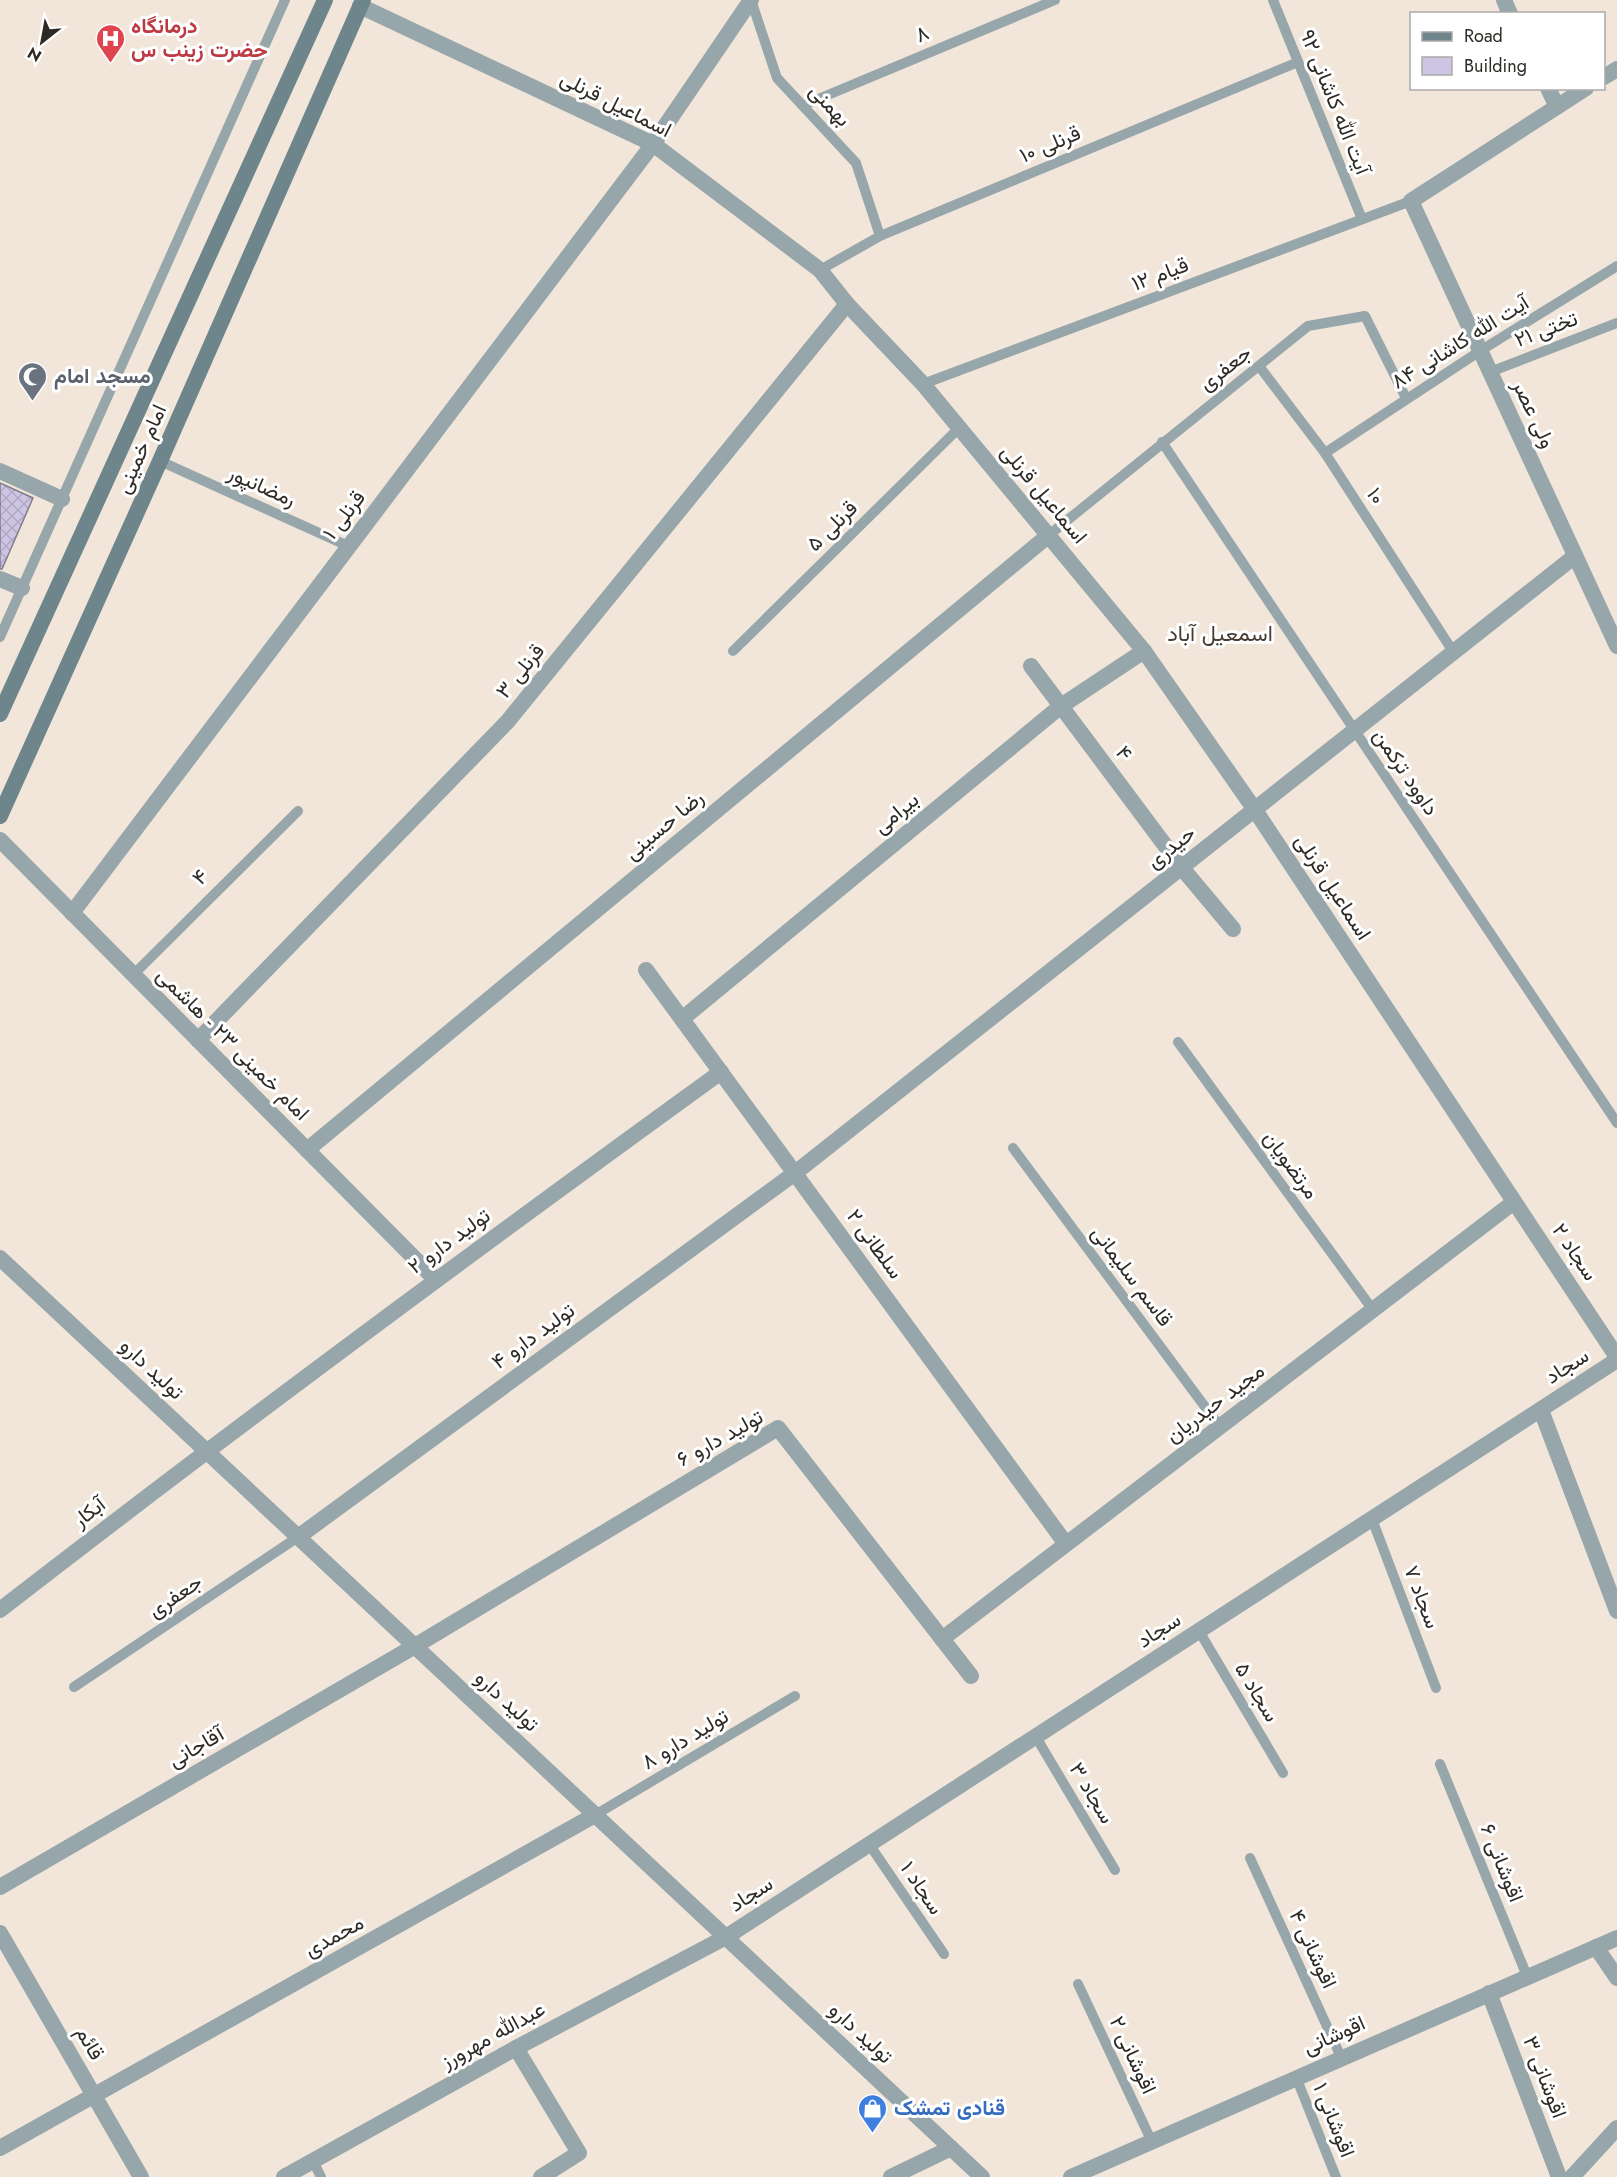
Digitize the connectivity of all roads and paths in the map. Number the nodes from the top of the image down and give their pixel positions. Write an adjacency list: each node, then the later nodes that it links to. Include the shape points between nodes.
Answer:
1 (285, 0): 30 (lane)
2 (325, 0): 43 (main road, امام خمینی)
3 (751, 0): 10 (lane, بهمنی, via 777,78); 12 (street, قرنلی ۱)
4 (1055, 0): 10 (lane, ۸)
5 (1273, 0): 7 (lane, آیت الله کاشانی ۹۲)
6 (362, 3): 12 (street, اسماعیل قرنلی); 28 (main road, امام خمینی)
7 (1298, 62): 14 (lane, آیت الله کاشانی ۹۲); 15 (lane, قرنلی ۱۰)
8 (1549, 90): 11 (street)
9 (1583, 90): 11 (street)
10 (804, 105): 15 (lane, بهمنی, via 856,163)
11 (1557, 107): 13 (street)
12 (652, 144): 17 (street, اسماعیل قرنلی); 32 (street, قرنلی ۱)
13 (1411, 201): 14 (lane, ۱۲ قیام); 20 (street, ولی عصر)
14 (1362, 219): 23 (lane, ۱۲ قیام)
15 (880, 236): 17 (lane, قرنلی ۱۰)
16 (1617, 266): 20 (lane, آیت الله کاشانی ۸۴)
17 (820, 270): 18 (street, اسماعیل قرنلی)
18 (847, 304): 23 (street, اسماعیل قرنلی); 55 (street, قرنلی ۳, via 508,721)
19 (1617, 323): 22 (lane, تختی ۲۱)
20 (1480, 351): 22 (street, ولی عصر); 24 (lane, آیت الله کاشانی ۸۴)
21 (1259, 366): 24 (lane, جعفری, via 1308,326 1365,316); 26 (lane, جعفری); 27 (lane, ۱۰)
22 (1490, 372): 33 (street, ولی عصر)
23 (923, 384): 25 (street, اسماعیل قرنلی)
24 (1406, 398): 27 (lane, آیت الله کاشانی ۸۴)
25 (959, 428): 31 (street, اسماعیل قرنلی); 38 (lane, قرنلی ۵)
26 (1162, 442): 31 (lane, جعفری); 44 (lane, داوود ترکمن)
27 (1325, 453): 40 (lane, ۱۰)
28 (160, 461): 32 (lane, رمضانپور); 47 (main road, امام خمینی)
29 (0, 471): 30 (street)
30 (62, 499): 35 (lane)
31 (1049, 535): 39 (street, اسماعیل قرنلی); 60 (street, رضا حسینی)
32 (348, 546): 50 (street, قرنلی ۱)
33 (1575, 556): 37 (street, ولی عصر); 40 (street, حیدری)
34 (0, 579): 35 (street)
35 (22, 588): 36 (lane)
36 (0, 637)
37 (1617, 646)
38 (733, 651)
39 (1144, 651): 42 (street, بیرامی); 45 (street, اسماعیل قرنلی)
40 (1454, 653): 44 (street, حیدری)
41 (1031, 666): 42 (street, ۴)
42 (1061, 706): 49 (street, ۴); 54 (street, بیرامی)
43 (0, 714)
44 (1355, 730): 45 (street, حیدری); 58 (lane, داوود ترکمن)
45 (1255, 810): 49 (street, حیدری); 62 (street, اسماعیل قرنلی)
46 (298, 811): 53 (lane, ۴)
47 (0, 816)
48 (0, 840): 50 (street, امام خمینی ۲۳ - هاشمی)
49 (1182, 867): 51 (street, ۴); 61 (street, حیدری)
50 (72, 913): 53 (street, امام خمینی ۲۳ - هاشمی)
51 (1233, 929)
52 (646, 970): 54 (street, ۲ سلطانی)
53 (134, 975): 55 (street, امام خمینی ۲۳ - هاشمی)
54 (682, 1019): 57 (street, ۲ سلطانی)
55 (198, 1040): 60 (street, امام خمینی ۲۳ - هاشمی)
56 (1178, 1042): 65 (lane, مرتضویان)
57 (721, 1072): 61 (street, ۲ سلطانی); 64 (street, تولید دارو ۲)
58 (1617, 1123)
59 (1013, 1148): 68 (lane, قاسم سلیمانی)
60 (307, 1150): 64 (street, امام خمینی ۲۳ - هاشمی)
61 (795, 1173): 71 (street, تولید دارو ۴); 72 (street, ۲ سلطانی)
62 (1514, 1202): 65 (street, مجید حیدریان); 66 (street, سجاد ۲)
63 (0, 1258): 69 (street, تولید دارو)
64 (435, 1279): 69 (street, تولید دارو ۲)
65 (1373, 1310): 68 (street, مجید حیدریان)
66 (1617, 1359): 67 (street, سجاد)
67 (1540, 1410): 70 (street, سجاد); 74 (street)
68 (1220, 1427): 72 (street, مجید حیدریان)
69 (206, 1450): 71 (street, تولید دارو); 73 (street, آبکار)
70 (1372, 1519): 75 (street, سجاد); 80 (lane, سجاد ۷)
71 (298, 1537): 77 (street, تولید دارو); 79 (lane, جعفری)
72 (1066, 1544): 76 (street, مجید حیدریان)
73 (0, 1610)
74 (1617, 1611)
75 (1198, 1631): 82 (street, سجاد); 84 (lane, سجاد ۵)
76 (942, 1639): 77 (street, تولید دارو ۶, via 778,1428); 78 (street, تولید دارو ۶)
77 (415, 1646): 85 (street, تولید دارو); 89 (street, آقاجانی)
78 (971, 1676)
79 (74, 1688)
80 (1436, 1688)
81 (795, 1696): 85 (lane, تولید دارو ۸)
82 (1036, 1737): 86 (street, سجاد); 88 (lane, سجاد ۳)
83 (1440, 1764): 95 (lane, اقوشانی ۶)
84 (1283, 1773)
85 (595, 1815): 91 (street, تولید دارو); 102 (street, محمدی)
86 (869, 1844): 91 (street, سجاد); 94 (lane, سجاد ۱)
87 (1250, 1858): 100 (lane, اقوشانی ۴)
88 (1116, 1870)
89 (0, 1887)
90 (0, 1933): 102 (street, قائم)
91 (726, 1937): 99 (street, عبدالله مهرورز); 106 (street, تولید دارو)
92 (1617, 1938): 93 (street, اقوشانی)
93 (1596, 1947): 95 (street, اقوشانی); 96 (street)
94 (944, 1954)
95 (1527, 1976): 98 (street, اقوشانی)
96 (1617, 1978)
97 (1078, 1984): 104 (lane, اقوشانی ۲)
98 (1489, 1993): 100 (street, اقوشانی); 116 (street, اقوشانی ۳)
99 (516, 2048): 107 (street, عبدالله مهرورز); 111 (street, via 579,2153)
100 (1341, 2057): 101 (street, اقوشانی)
101 (1296, 2077): 104 (street, اقوشانی); 115 (lane, اقوشانی ۱)
102 (95, 2097): 105 (street, محمدی); 108 (street, قائم)
103 (1617, 2127): 117 (street)
104 (1152, 2142): 114 (street, اقوشانی)
105 (0, 2148)
106 (951, 2148): 112 (street); 113 (street, تولید دارو)
107 (313, 2161): 109 (street, عبدالله مهرورز); 110 (lane)
108 (141, 2177)
109 (284, 2177)
110 (321, 2177)
111 (541, 2177)
112 (891, 2177)
113 (982, 2177)
114 (1071, 2177)
115 (1336, 2177)
116 (1559, 2177)
117 (1572, 2177)

